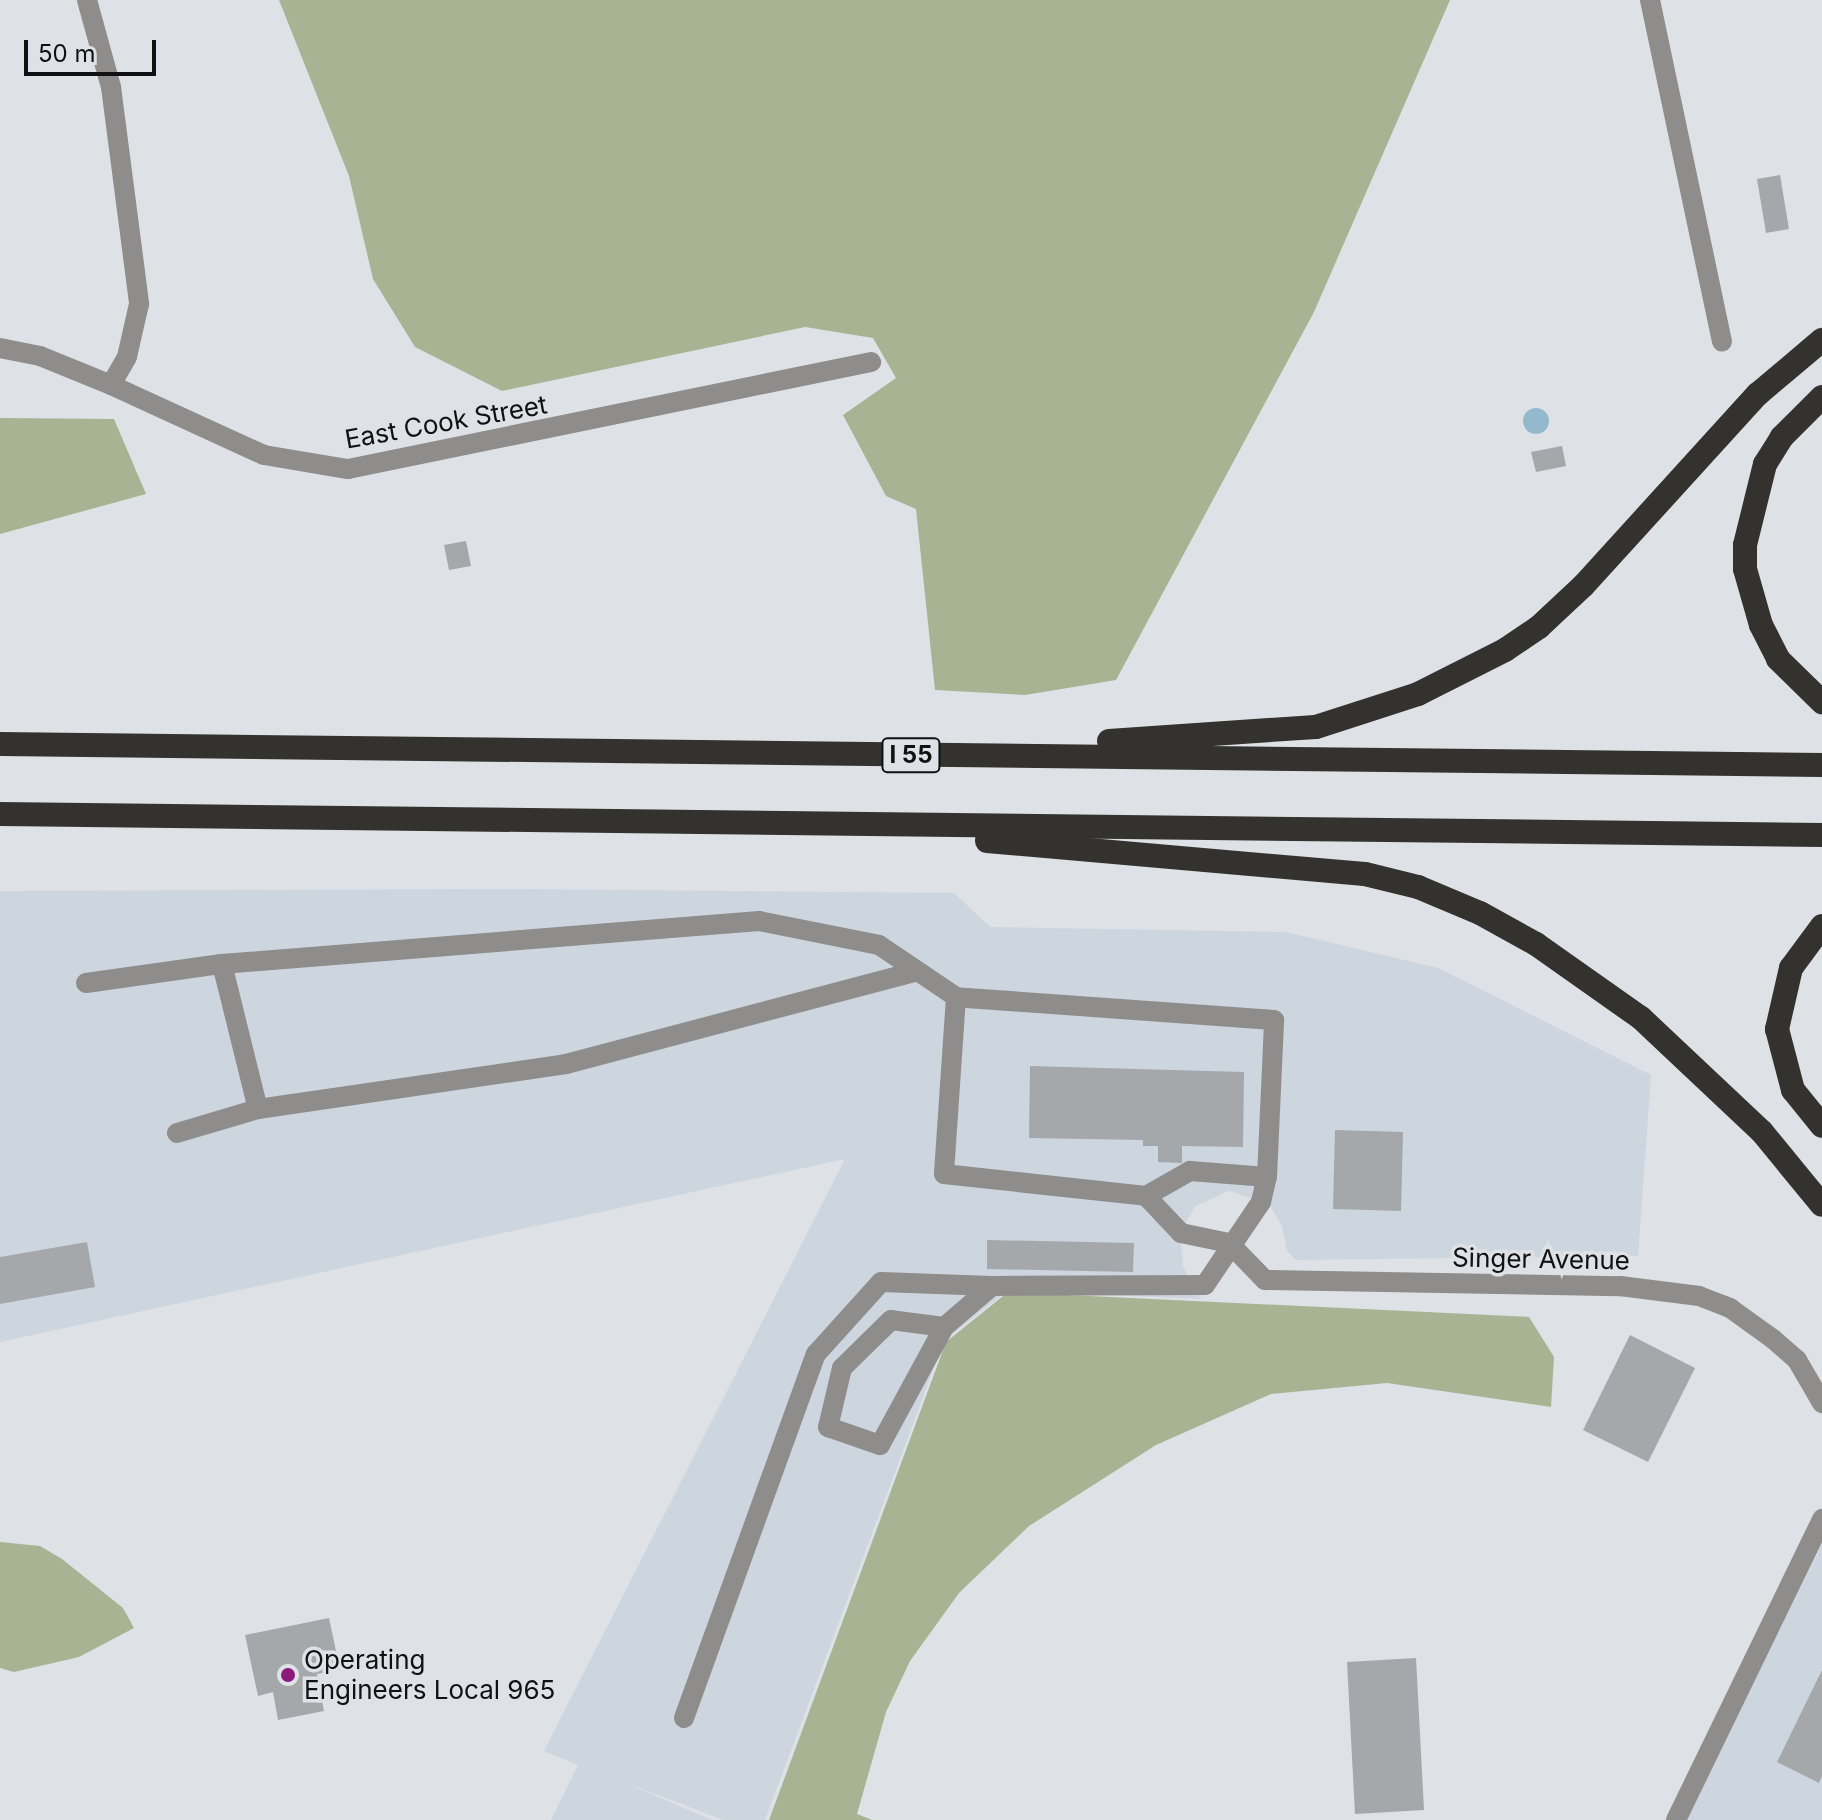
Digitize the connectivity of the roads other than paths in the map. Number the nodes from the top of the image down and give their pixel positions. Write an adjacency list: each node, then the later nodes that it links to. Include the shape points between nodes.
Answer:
1 (87, 0): 7 (street, via 111,87 139,304 127,357)
2 (1650, 0): 4 (street)
3 (1822, 340): 11 (highway, via 1758,394 1539,627 1432,688 1352,719 1269,734 1085,741)
4 (1722, 342)
5 (0, 348): 7 (street, East Cook Street, via 40,356)
6 (871, 362): 7 (street, East Cook Street, via 348,469 264,455)
7 (111, 385)
8 (1822, 397): 9 (highway, via 1782,437 1765,464 1749,517 1745,569 1761,625 1778,659)
9 (1822, 702)
10 (0, 744): 11 (highway, I 55)
11 (935, 755): 12 (highway, I 55)
12 (1822, 765)
13 (0, 814): 14 (highway)
14 (765, 823): 15 (highway); 26 (highway, via 1350,872 1418,887 1536,944 1641,1018 1762,1132)
15 (1822, 835)
16 (1822, 926): 22 (highway, via 1791,968 1777,1029 1793,1090)
17 (222, 964): 18 (street, via 759,921 879,945); 19 (street); 21 (street)
18 (917, 971): 20 (street); 21 (street, via 566,1064)
19 (86, 983)
20 (956, 997): 24 (street, via 1274,1020); 25 (street, via 944,1174)
21 (258, 1109): 23 (street)
22 (1822, 1126)
23 (177, 1133)
24 (1267, 1177): 25 (street, via 1190,1171); 27 (street, via 1261,1202)
25 (1146, 1196): 27 (street, via 1181,1233)
26 (1822, 1205)
27 (1229, 1243): 28 (street, via 1205,1285); 30 (street, Singer Avenue, via 1265,1280 1620,1286 1699,1296 1730,1308 1773,1339 1797,1360)
28 (992, 1286): 29 (street); 32 (street, via 881,1282 816,1354)
29 (944, 1327): 29 (street, via 880,1445 828,1427 842,1368 891,1320)
30 (1822, 1403)
31 (1822, 1519): 33 (street)
32 (684, 1718)
33 (1676, 1820)

